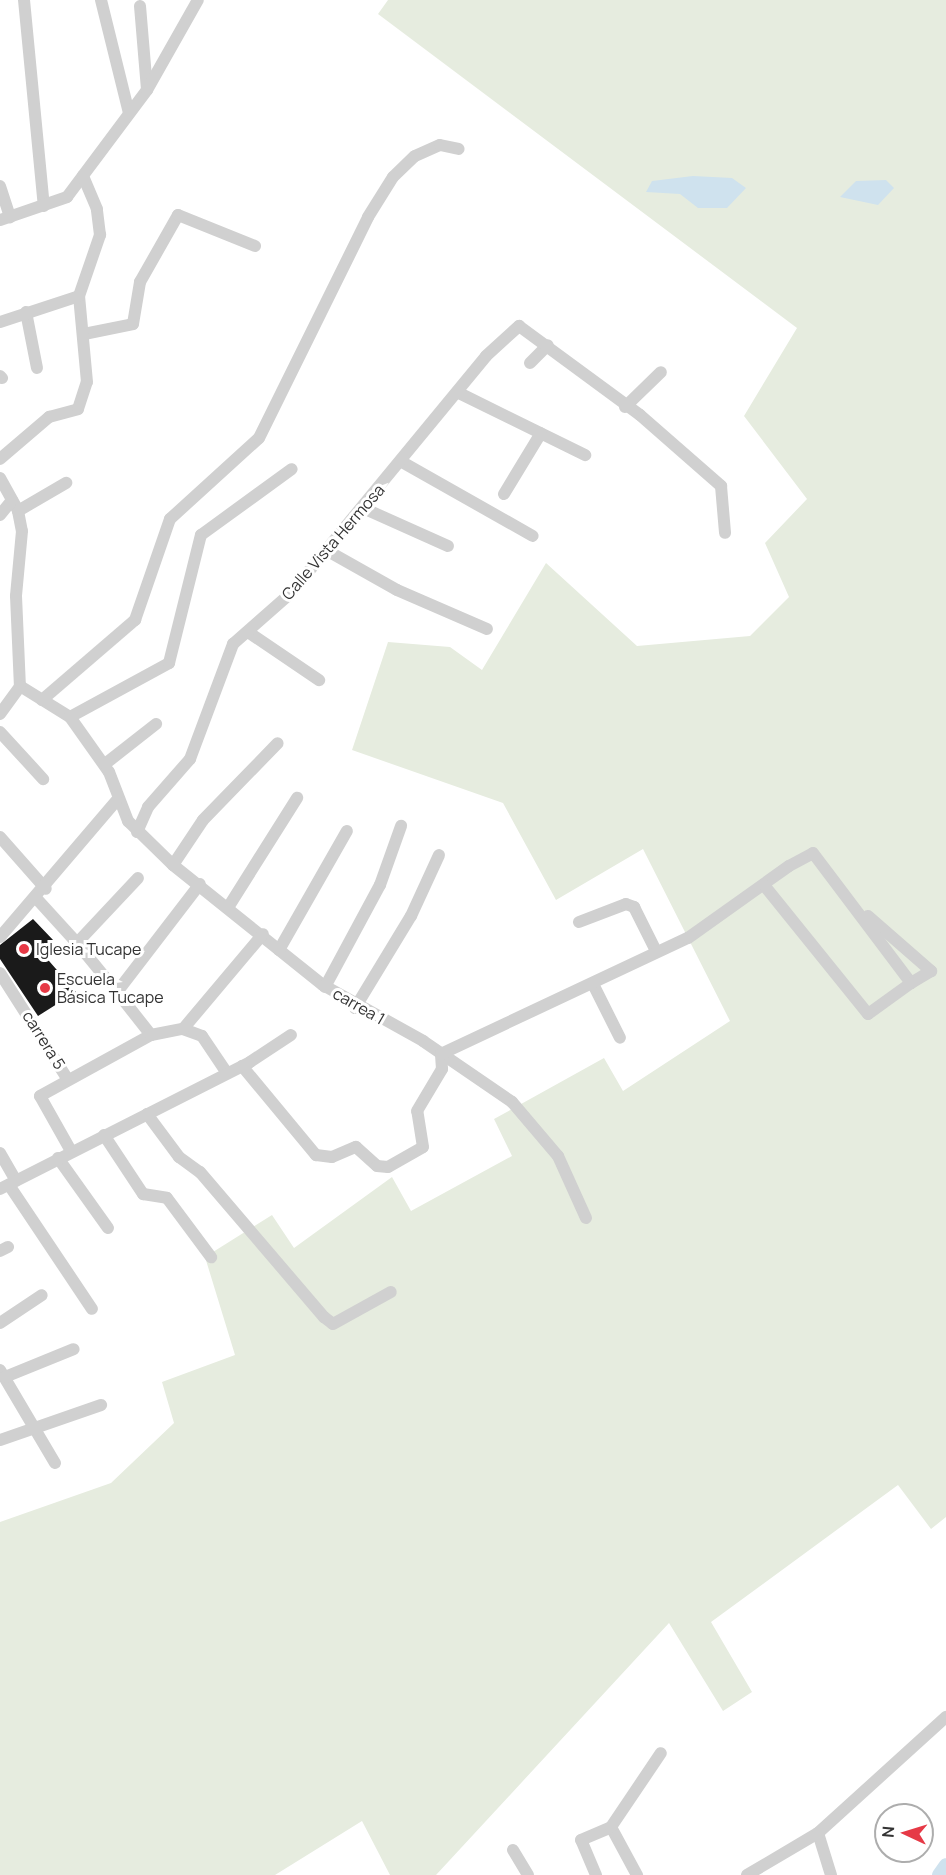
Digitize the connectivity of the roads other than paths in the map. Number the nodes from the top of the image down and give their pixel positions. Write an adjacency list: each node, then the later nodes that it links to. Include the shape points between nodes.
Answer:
1 (24, 0): 10 (street)
2 (101, 0): 6 (street)
3 (198, 0): 5 (street)
4 (140, 6): 5 (street)
5 (147, 90): 6 (street)
6 (129, 113): 8 (street)
7 (459, 149): 42 (street, via 440,145 415,156 393,177 368,217 259,438 170,519 135,620)
8 (83, 176): 10 (street, via 67,197); 13 (street, via 97,208 100,235)
9 (0, 186): 11 (street)
10 (44, 206): 11 (street)
11 (5, 218)
12 (255, 246): 16 (street, via 178,215 140,282 133,324)
13 (80, 296): 14 (street); 16 (street)
14 (26, 312): 15 (street); 19 (street)
15 (0, 321)
16 (84, 334): 25 (street, via 87,382 78,409 49,417)
17 (548, 345): 18 (street); 21 (street, Calle Vista Hermosa, via 519,326); 22 (street)
18 (530, 363)
19 (37, 368)
20 (662, 372): 22 (street)
21 (457, 392): 23 (street); 26 (street, Calle Vista Hermosa)
22 (625, 407): 34 (street, via 721,486)
23 (541, 433): 24 (street); 30 (street)
24 (585, 455)
25 (0, 459)
26 (402, 462): 32 (street, Calle Vista Hermosa); 35 (street)
27 (292, 469): 44 (street, via 201,535 169,663)
28 (0, 478): 31 (street)
29 (66, 483): 31 (street)
30 (504, 494)
31 (15, 506): 33 (street); 41 (street)
32 (363, 508): 36 (street); 37 (street, Calle Vista Hermosa)
33 (0, 515)
34 (725, 533)
35 (533, 536)
36 (448, 546)
37 (326, 550): 38 (street, via 397,590); 39 (street, Calle Vista Hermosa, via 290,594)
38 (487, 629)
39 (248, 632): 40 (street); 54 (street, Calle Vista Hermosa, via 222,666 220,691 190,759 148,807)
40 (319, 680)
41 (20, 686): 42 (street); 43 (street)
42 (42, 700): 44 (street)
43 (0, 714)
44 (70, 717): 48 (street)
45 (156, 724): 48 (street)
46 (0, 732): 49 (street)
47 (278, 743): 57 (street, via 203,820)
48 (105, 764): 51 (street, carrea 1)
49 (44, 779)
50 (297, 798): 63 (street)
51 (116, 801): 54 (street, carrea 1); 61 (street)
52 (401, 826): 73 (street, via 380,885)
53 (347, 831): 68 (street)
54 (137, 832): 57 (street, carrea 1)
55 (0, 837): 61 (street)
56 (439, 855): 75 (street, via 411,916)
57 (173, 865): 59 (street, carrea 1)
58 (138, 878): 67 (street)
59 (200, 884): 63 (street, carrea 1); 74 (street)
60 (764, 885): 62 (street, via 813,853); 69 (street, via 688,938); 71 (street, via 868,1014)
61 (41, 893): 66 (street); 67 (street)
62 (850, 901): 71 (street); 71 (street, via 931,971)
63 (229, 906): 65 (street, carrea 1)
64 (579, 922): 69 (street, via 626,904 634,907)
65 (263, 934): 68 (street, carrea 1); 76 (street)
66 (0, 937)
67 (77, 943): 74 (street)
68 (279, 951): 73 (street, carrea 1)
69 (656, 951): 72 (street)
70 (0, 973): 83 (street, carrera 5)
71 (911, 982)
72 (593, 984): 79 (street); 80 (street)
73 (325, 987): 75 (street, carrea 1)
74 (117, 992): 77 (street)
75 (355, 1008): 80 (street, carrea 1)
76 (183, 1029): 77 (street); 82 (street, via 202,1036)
77 (151, 1035): 83 (street)
78 (291, 1035): 81 (street)
79 (620, 1038)
80 (441, 1054): 81 (street, via 442,1069 417,1111 423,1147 388,1167 378,1166 356,1147 332,1157 316,1155); 90 (street, carrea 1, via 512,1102 558,1156)
81 (242, 1066): 82 (street)
82 (227, 1073): 84 (street)
83 (67, 1078): 86 (street, via 40,1096)
84 (147, 1114): 85 (street); 93 (street, via 179,1157 200,1172 333,1324)
85 (104, 1135): 86 (street); 92 (street, via 143,1194 167,1198)
86 (71, 1151): 88 (street)
87 (0, 1153): 89 (street)
88 (58, 1158): 89 (street); 91 (street)
89 (8, 1185): 95 (street)
90 (586, 1218)
91 (108, 1228)
92 (211, 1257)
93 (391, 1292)
94 (42, 1295): 96 (street)
95 (92, 1309)
96 (0, 1323)
97 (74, 1349): 98 (street)
98 (2, 1374): 100 (street)
99 (101, 1405): 100 (street)
100 (36, 1428): 101 (street); 102 (street)
101 (0, 1440)
102 (55, 1463)
103 (946, 1717): 106 (street)
104 (661, 1753): 105 (street)
105 (610, 1827): 109 (street, via 581,1840); 110 (street)
106 (818, 1833): 111 (street); 112 (street)
107 (513, 1850): 108 (street)
108 (528, 1875)
109 (596, 1875)
110 (637, 1875)
111 (747, 1875)
112 (831, 1875)

